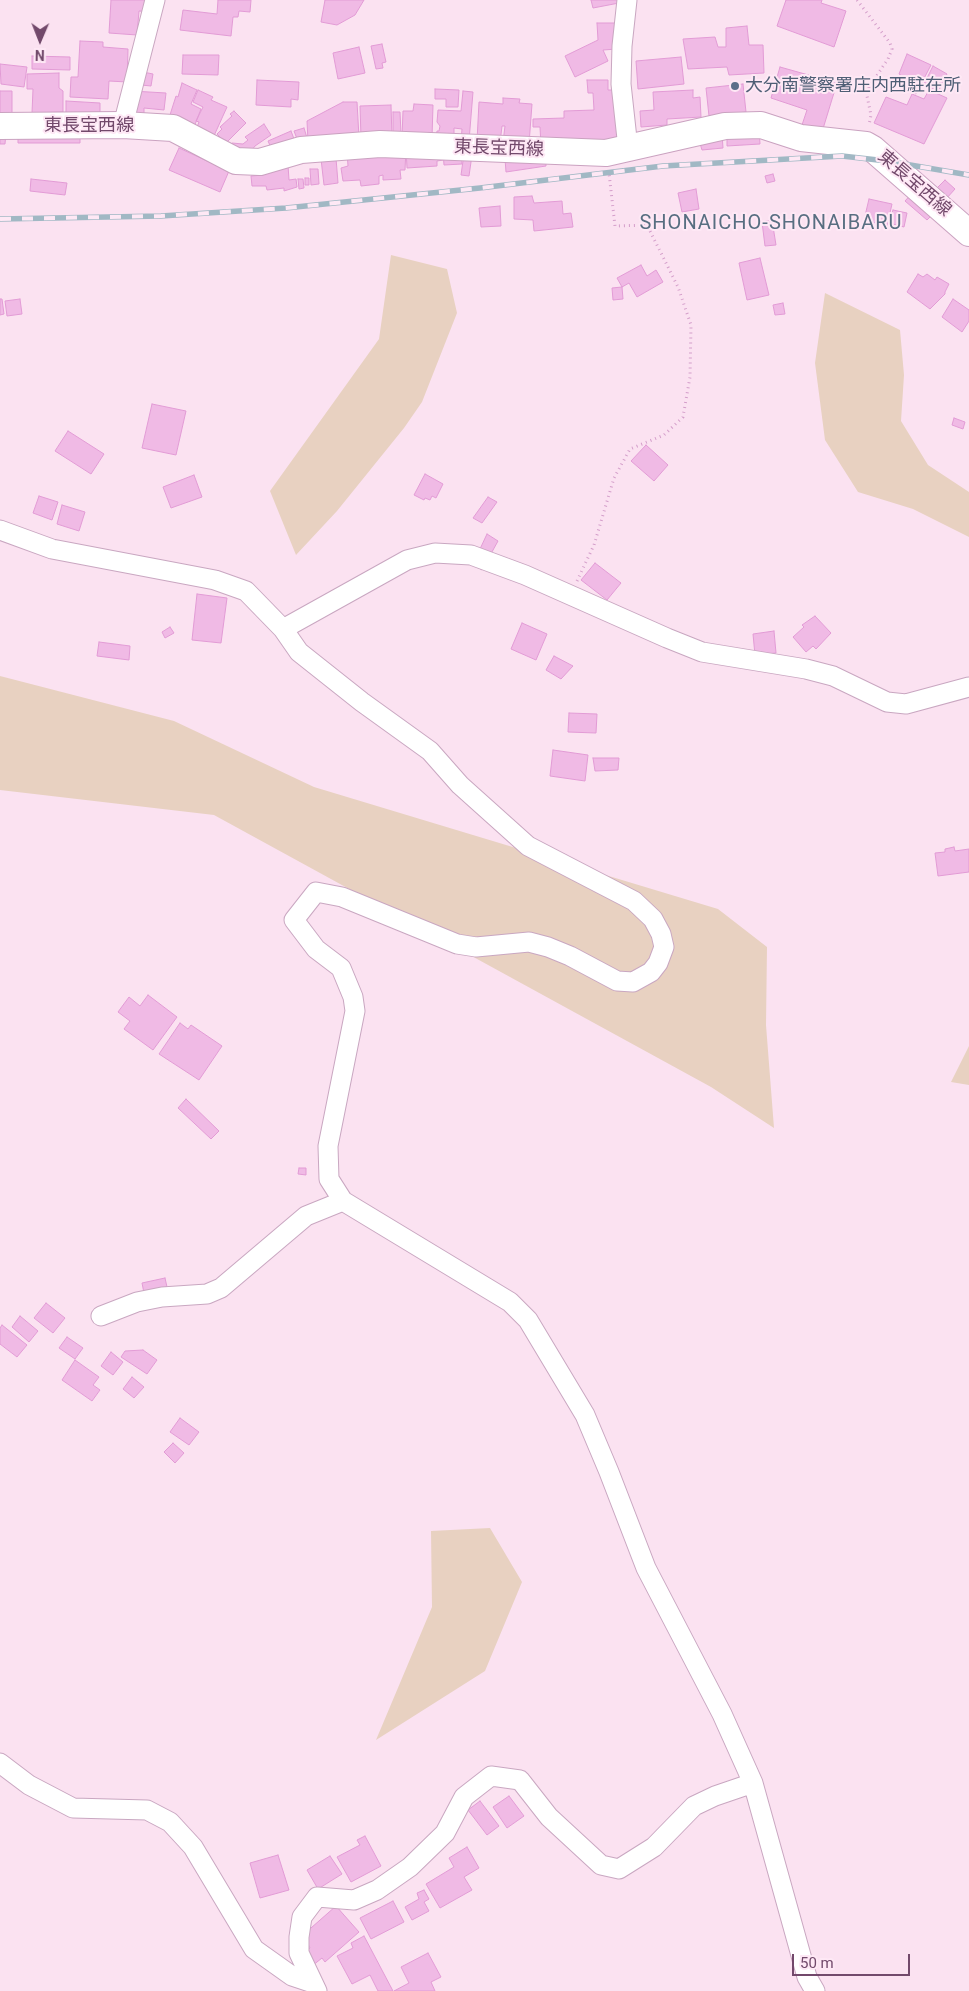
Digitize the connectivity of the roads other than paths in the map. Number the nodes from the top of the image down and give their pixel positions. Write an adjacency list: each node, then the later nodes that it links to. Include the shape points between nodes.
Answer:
1 (155, 0): 3 (street)
2 (627, 0): 5 (street)
3 (123, 125): 4 (main road, 東長宝西線); 5 (main road, 東長宝西線, via 173,128 236,161 260,162 301,150 380,144)
4 (0, 126)
5 (617, 150): 6 (main road, 東長宝西線, via 739,125 766,125 801,138 866,145)
6 (969, 233)
7 (0, 530): 8 (street, via 52,549 215,580 238,588 246,591)
8 (283, 630): 9 (street, via 407,560 435,553 471,555 702,652 833,676 887,702 906,704); 10 (street, via 299,652 430,751 460,786 528,846 634,901 653,919 662,934 664,947 651,972 633,982 617,981 548,947 529,942 476,947 456,944 342,897 316,892 294,920 316,949 341,968 355,1011 328,1146 328,1179)
9 (969, 687)
10 (343, 1201): 11 (street, via 306,1216 221,1288 207,1294 162,1296); 13 (street, via 510,1302 528,1320 586,1415 646,1568 722,1714)
11 (101, 1316)
12 (0, 1763): 15 (street, via 29,1785 73,1808 147,1810 170,1822 193,1847 254,1949 292,1976)
13 (753, 1783): 14 (street); 15 (street, via 694,1806 654,1847 619,1869 601,1865 549,1817 520,1780 491,1776 464,1797 445,1833 410,1868 377,1890 354,1900 317,1897 302,1917 299,1937 299,1953)
14 (809, 1986)
15 (315, 1987)

